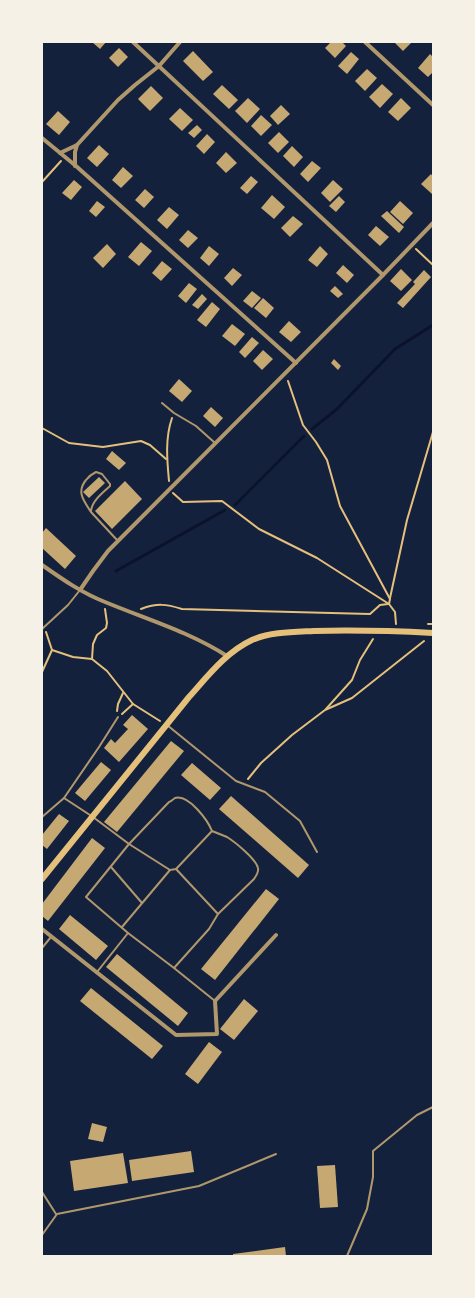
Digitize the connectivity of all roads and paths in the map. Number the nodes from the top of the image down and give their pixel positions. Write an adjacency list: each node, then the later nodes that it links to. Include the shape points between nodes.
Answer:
1 (133, 42): 4 (street)
2 (180, 42): 4 (street)
3 (365, 42): 5 (street)
4 (159, 66): 7 (street, via 118,100); 15 (street)
5 (433, 105)
6 (42, 138): 8 (street)
7 (77, 145): 8 (street); 10 (street)
8 (60, 153): 9 (street)
9 (64, 157): 10 (street); 11 (path)
10 (76, 166): 16 (street)
11 (42, 182)
12 (433, 223): 13 (street)
13 (412, 245): 14 (path); 15 (street)
14 (433, 265)
15 (383, 275): 16 (street)
16 (296, 363): 17 (street)
17 (286, 374): 22 (street); 29 (path, via 303,425 327,460 340,506)
18 (162, 404): 19 (lane)
19 (174, 413): 22 (lane, via 196,426); 23 (path, via 168,436)
20 (42, 428): 23 (path, via 69,443 103,447 141,442 150,445)
21 (433, 432): 29 (path, via 407,520)
22 (216, 444): 24 (street)
23 (167, 459): 24 (path)
24 (170, 490): 26 (street); 31 (path, via 183,502 222,501 259,529 317,558)
25 (91, 512): 25 (lane, via 80,491 82,485 96,472 102,474 110,486 95,501); 26 (lane)
26 (118, 541): 28 (street)
27 (42, 565): 28 (street)
28 (80, 590): 30 (street); 33 (lane, via 68,606)
29 (390, 599): 31 (path)
30 (104, 602): 32 (street); 40 (path, via 106,628 97,635 93,644)
31 (389, 604): 32 (path, via 380,604 370,614 182,610 166,604 149,606); 35 (path, via 396,612)
32 (134, 612): 39 (street, via 204,642)
33 (43, 628): 38 (path)
34 (378, 631): 35 (main road); 39 (main road, via 328,630 276,634 252,640); 44 (path, via 360,660 352,680)
35 (396, 631): 36 (main road)
36 (433, 633)
37 (426, 639): 44 (path, via 352,698)
38 (52, 650): 40 (path, via 73,657); 41 (path)
39 (228, 656): 46 (main road)
40 (92, 659): 42 (path, via 107,671)
41 (42, 672)
42 (123, 693): 43 (path); 45 (path, via 118,704)
43 (133, 704): 45 (path); 46 (path)
44 (325, 710): 47 (path, via 292,735 261,763)
45 (118, 717): 48 (lane)
46 (166, 724): 47 (lane); 49 (main road)
47 (243, 784): 53 (lane, via 265,792 300,821)
48 (64, 798): 49 (lane); 50 (lane)
49 (93, 816): 52 (lane); 57 (main road)
50 (42, 817)
51 (212, 832): 52 (lane, via 208,822 195,808 180,798 175,798); 55 (lane); 59 (lane, via 228,838 240,847 258,868 254,879)
52 (130, 844): 54 (lane); 56 (lane)
53 (317, 852)
54 (111, 867): 58 (lane); 60 (lane, via 86,897)
55 (176, 869): 56 (lane); 59 (lane)
56 (170, 870): 58 (lane)
57 (42, 879)
58 (142, 903): 60 (lane)
59 (218, 914): 66 (lane, via 209,929)
60 (122, 927): 62 (lane)
61 (42, 929): 64 (street)
62 (128, 933): 66 (lane); 67 (lane)
63 (276, 935): 68 (street)
64 (51, 936): 65 (lane); 67 (street)
65 (42, 948)
66 (174, 968): 68 (lane)
67 (97, 972): 68 (street, via 176,1035 217,1034)
68 (215, 1001)
69 (433, 1107): 74 (lane, via 417,1115 374,1151 373,1177 367,1209)
70 (276, 1154): 72 (lane, via 199,1186)
71 (42, 1192): 72 (lane)
72 (57, 1214): 73 (lane)
73 (42, 1235)
74 (347, 1256)

